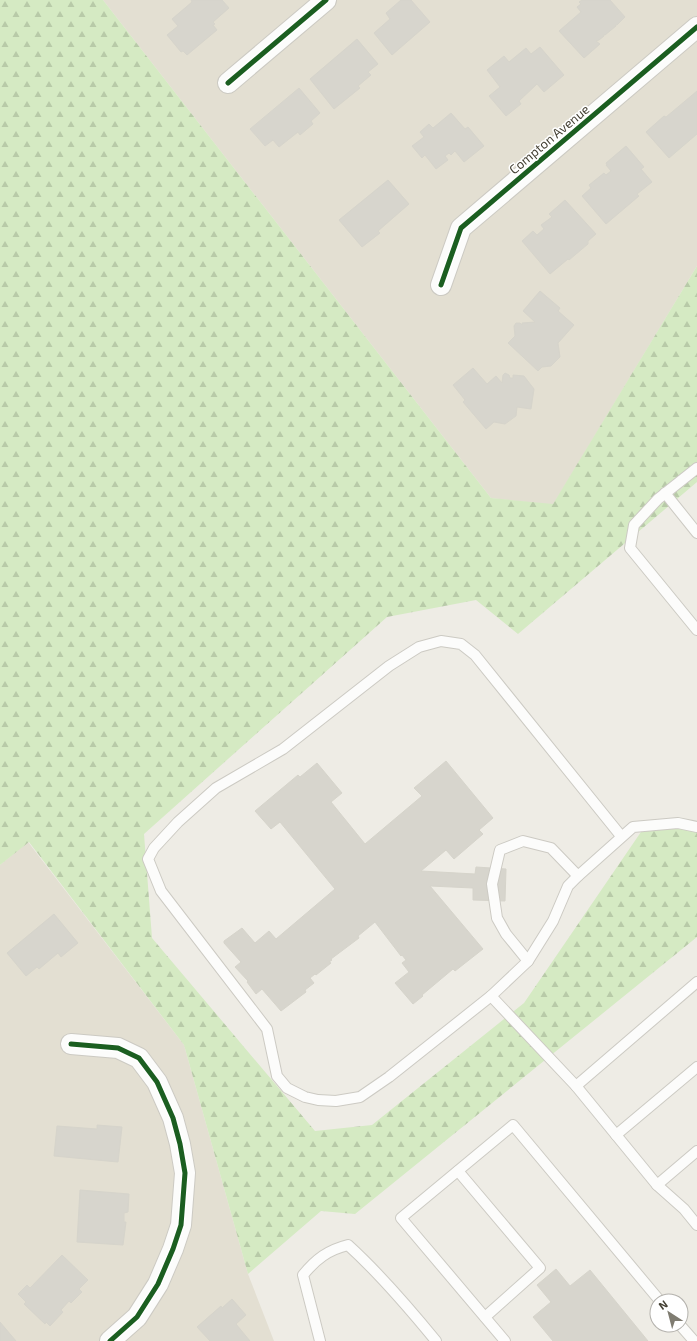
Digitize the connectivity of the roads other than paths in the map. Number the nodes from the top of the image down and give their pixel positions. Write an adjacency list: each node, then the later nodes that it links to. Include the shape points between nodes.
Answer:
1 (326, 0): 3 (street)
2 (697, 27): 4 (street, Compton Avenue, via 461,228)
3 (228, 83)
4 (441, 285)
5 (697, 468): 6 (lane)
6 (665, 493): 7 (lane); 8 (lane, via 634,525 630,548)
7 (697, 533)
8 (697, 630)
9 (697, 827): 10 (lane, via 678,823 633,827)
10 (622, 836): 11 (lane); 14 (lane, via 475,655 461,644 441,641 418,647 389,666 283,748 216,788 178,822 154,848 148,859 161,891 267,1029 277,1076 287,1088 305,1097 336,1101 360,1097)
11 (578, 876): 12 (lane, via 568,886 553,921); 12 (lane, via 552,848 523,841 500,850 492,884 497,918 506,934)
12 (528, 961): 14 (lane)
13 (697, 982): 17 (lane)
14 (491, 996): 17 (lane)
15 (71, 1044): 26 (street, via 118,1048 139,1058 158,1082 173,1118 185,1173 181,1224 158,1284 137,1317)
16 (697, 1067): 18 (lane)
17 (576, 1086): 18 (lane)
18 (616, 1135): 21 (lane)
19 (697, 1151): 21 (lane)
20 (458, 1171): 23 (lane, via 513,1125); 24 (lane, via 540,1268); 24 (lane, via 401,1218)
21 (656, 1185): 22 (lane)
22 (697, 1224)
23 (653, 1293)
24 (485, 1317): 29 (lane)
25 (687, 1333): 30 (lane)
26 (110, 1341)
27 (320, 1341): 28 (lane, via 304,1275 313,1262 336,1248 348,1245 405,1304)
28 (436, 1341)
29 (505, 1341)
30 (694, 1341)

